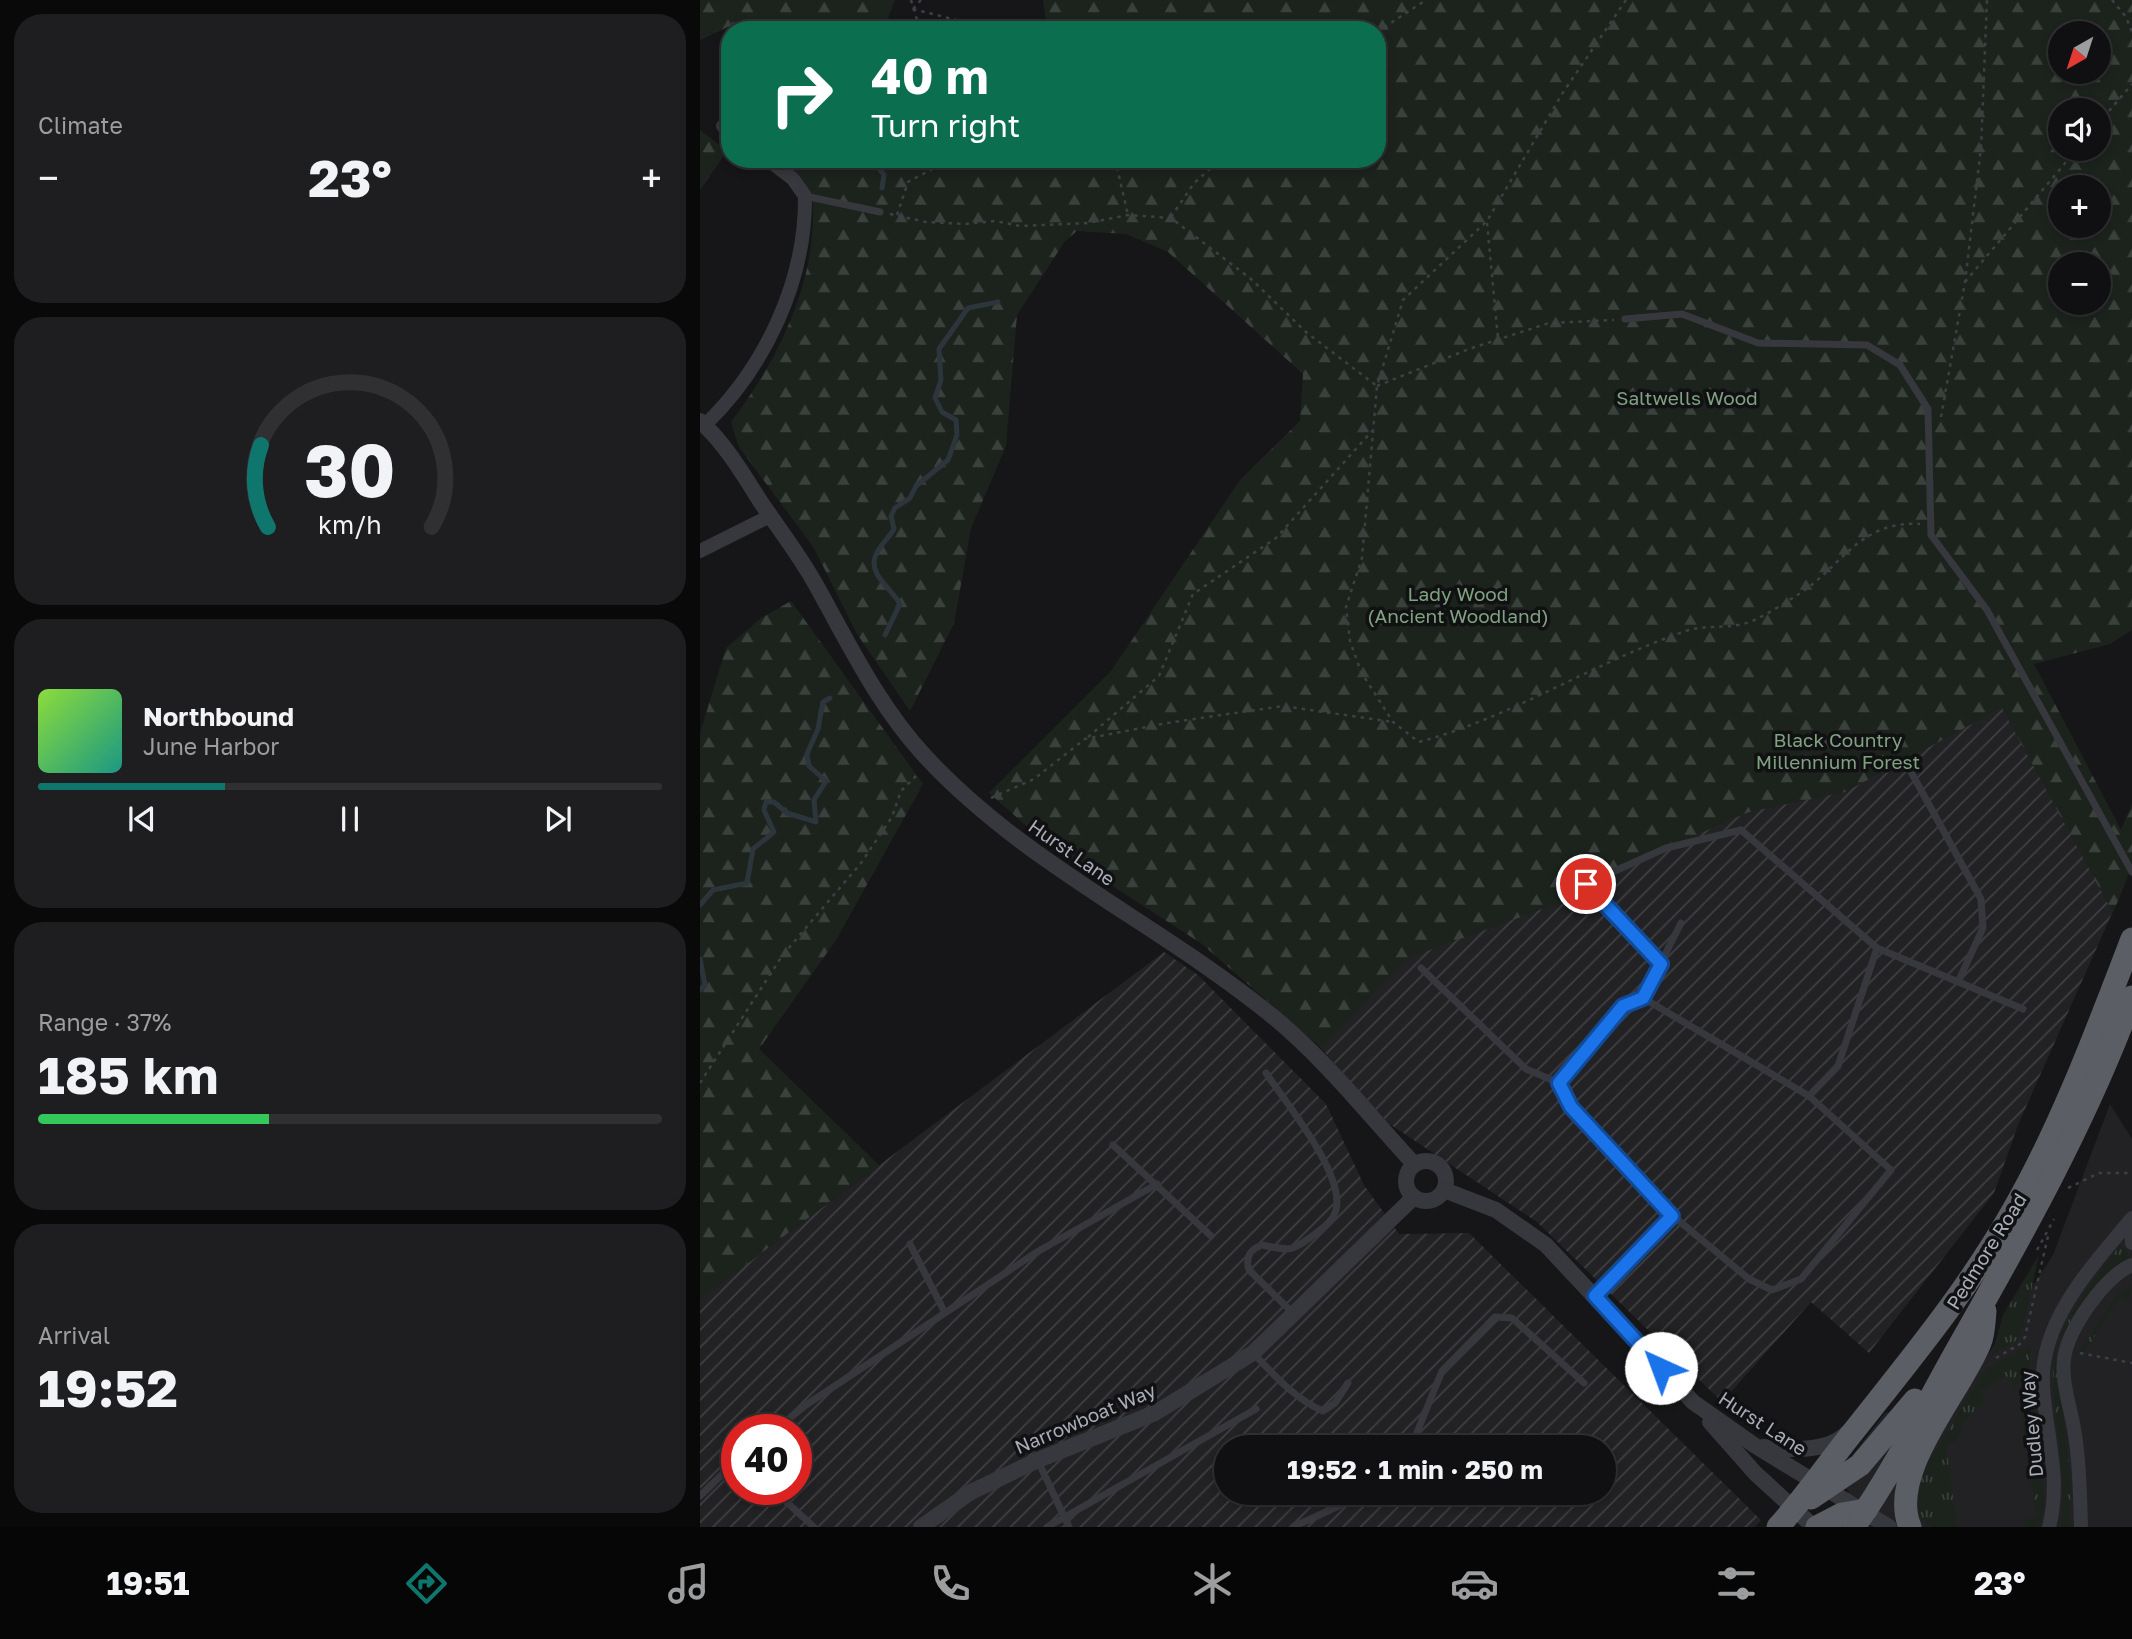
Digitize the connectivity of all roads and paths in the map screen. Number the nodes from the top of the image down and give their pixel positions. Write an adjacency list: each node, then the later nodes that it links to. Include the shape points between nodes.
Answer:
1 (911, 0): 7 (path)
2 (921, 0): 7 (path)
3 (1426, 0): 10 (path)
4 (1626, 0): 24 (path, via 1562,94)
5 (1987, 0): 25 (path, via 1981,148)
6 (2112, 0): 11 (path)
7 (913, 9): 8 (path); 9 (path)
8 (917, 21)
9 (960, 21)
10 (1386, 26)
11 (2132, 32)
12 (2132, 84): 13 (path)
13 (2111, 109)
14 (2067, 161): 25 (path)
15 (779, 168): 19 (street)
16 (934, 168): 22 (path, via 908,182)
17 (1117, 168): 21 (path)
18 (1211, 168): 23 (path, via 1194,183)
19 (805, 197): 20 (lane); 30 (street, via 801,253 780,312 739,390)
20 (880, 212): 22 (path)
21 (1128, 215): 22 (path, via 1088,223 1020,226 995,220 965,224); 23 (path)
22 (897, 216)
23 (1171, 218): 28 (path)
24 (1487, 221): 27 (path); 28 (path, via 1404,300)
25 (1965, 282): 29 (path)
26 (1625, 319): 27 (path, via 1549,323); 33 (lane, via 1682,314 1758,343 1867,345 1900,365 1928,409)
27 (1499, 338): 28 (path)
28 (1377, 386): 31 (path)
29 (1940, 422)
30 (702, 423): 32 (street, Hurst Lane)
31 (1373, 429): 35 (path, via 1362,558 1346,607 1350,641 1361,672); 36 (path, via 1276,538 1194,594 1159,676)
32 (770, 516): 34 (street); 37 (street, Hurst Lane, via 880,696)
33 (1930, 524): 35 (path, via 1906,523 1847,549 1802,592 1744,624 1708,625 1681,632 1455,732 1419,742); 40 (lane, via 1931,536 1987,610)
34 (700, 551)
35 (1393, 722): 36 (path, via 1283,706)
36 (1085, 739): 39 (path, via 1034,779)
37 (930, 761): 39 (street, Hurst Lane); 51 (path, via 901,792 892,817 861,863 782,956)
38 (1905, 761): 46 (lane, via 1981,899 1983,928)
39 (977, 807): 55 (street, Hurst Lane, via 1040,858 1188,954 1272,1016 1347,1089)
40 (2132, 872)
41 (1681, 923): 44 (lane)
42 (2132, 939): 80 (highway, Pedmore Road, via 2084,1066 2016,1205 1966,1289)
43 (1877, 948): 44 (lane, via 1741,830 1666,848 1586,884); 46 (lane); 53 (lane, via 1838,1066)
44 (1661, 964): 48 (lane)
45 (1421, 968): 52 (lane, via 1526,1069)
46 (1958, 982): 49 (lane)
47 (2132, 997): 69 (highway, Pedmore Road, via 2030,1221)
48 (1643, 998): 52 (lane, via 1623,1006); 53 (lane)
49 (2023, 1009)
50 (1266, 1073): 71 (lane, via 1329,1170 1337,1195 1337,1207 1328,1224 1297,1248 1280,1251 1262,1245 1248,1255 1249,1270)
51 (700, 1083)
52 (1559, 1083): 61 (lane, via 1571,1107)
53 (1809, 1096): 61 (lane, via 1891,1170 1801,1279 1772,1290 1749,1279)
54 (1113, 1145): 58 (lane)
55 (1414, 1164): 59 (street, via 1430,1161 1440,1166 1446,1179); 60 (street, via 1406,1183)
56 (2132, 1173): 57 (path, via 2099,1173 2064,1190)
57 (2070, 1177)
58 (1157, 1184): 64 (lane); 70 (lane, via 1037,1252)
59 (1444, 1190): 60 (street, via 1433,1200); 68 (street, Hurst Lane, via 1496,1210 1536,1238)
60 (1414, 1197): 71 (street, Narrowboat Way)
61 (1672, 1216): 68 (lane)
62 (2132, 1220): 65 (street); 101 (street, Dudley Way, via 2082,1282 2047,1343 2043,1385 2055,1485)
63 (2048, 1234): 74 (path, via 2025,1337)
64 (1211, 1236)
65 (2132, 1243)
66 (910, 1244): 70 (lane)
67 (2132, 1265): 102 (street, Dudley Way, via 2100,1292 2078,1325 2064,1360 2076,1436)
68 (1595, 1296): 78 (street, Hurst Lane)
69 (1987, 1297): 87 (highway, Pedmore Road); 87 (highway, via 1905,1416 1860,1465); 100 (highway, via 1981,1341 1918,1456 1905,1497)
70 (945, 1313): 81 (lane)
71 (1294, 1314): 72 (street, Narrowboat Way)
72 (1253, 1353): 76 (lane, via 1280,1381 1323,1411 1335,1403); 84 (street, Narrowboat Way, via 1155,1413)
73 (2089, 1355): 75 (path)
74 (1987, 1363)
75 (2132, 1363)
76 (1348, 1383)
77 (1584, 1383): 82 (lane, via 1512,1318 1495,1317 1442,1371)
78 (1693, 1402): 83 (street, Hurst Lane); 90 (street)
79 (1256, 1409): 91 (lane)
80 (1869, 1411): 83 (street, via 1843,1438 1785,1450); 87 (highway, Pedmore Road)
81 (795, 1414)
82 (1416, 1435)
83 (1754, 1445): 87 (street, Hurst Lane)
84 (1038, 1460): 91 (lane); 93 (street, Narrowboat Way, via 971,1493)
85 (721, 1476): 86 (lane)
86 (700, 1496)
87 (1841, 1504): 90 (highway, Pedmore Road); 98 (highway); 99 (street, Hurst Lane)
88 (790, 1505): 92 (lane)
89 (1341, 1505): 96 (lane)
90 (1794, 1510): 97 (highway, Pedmore Road); 98 (street)
91 (1065, 1519): 94 (lane); 95 (lane)
92 (814, 1527)
93 (921, 1527)
94 (1047, 1527)
95 (1069, 1527)
96 (1293, 1527)
97 (1778, 1527)
98 (1816, 1527)
99 (1889, 1527)
100 (1910, 1527)
101 (2049, 1527)
102 (2081, 1527)

